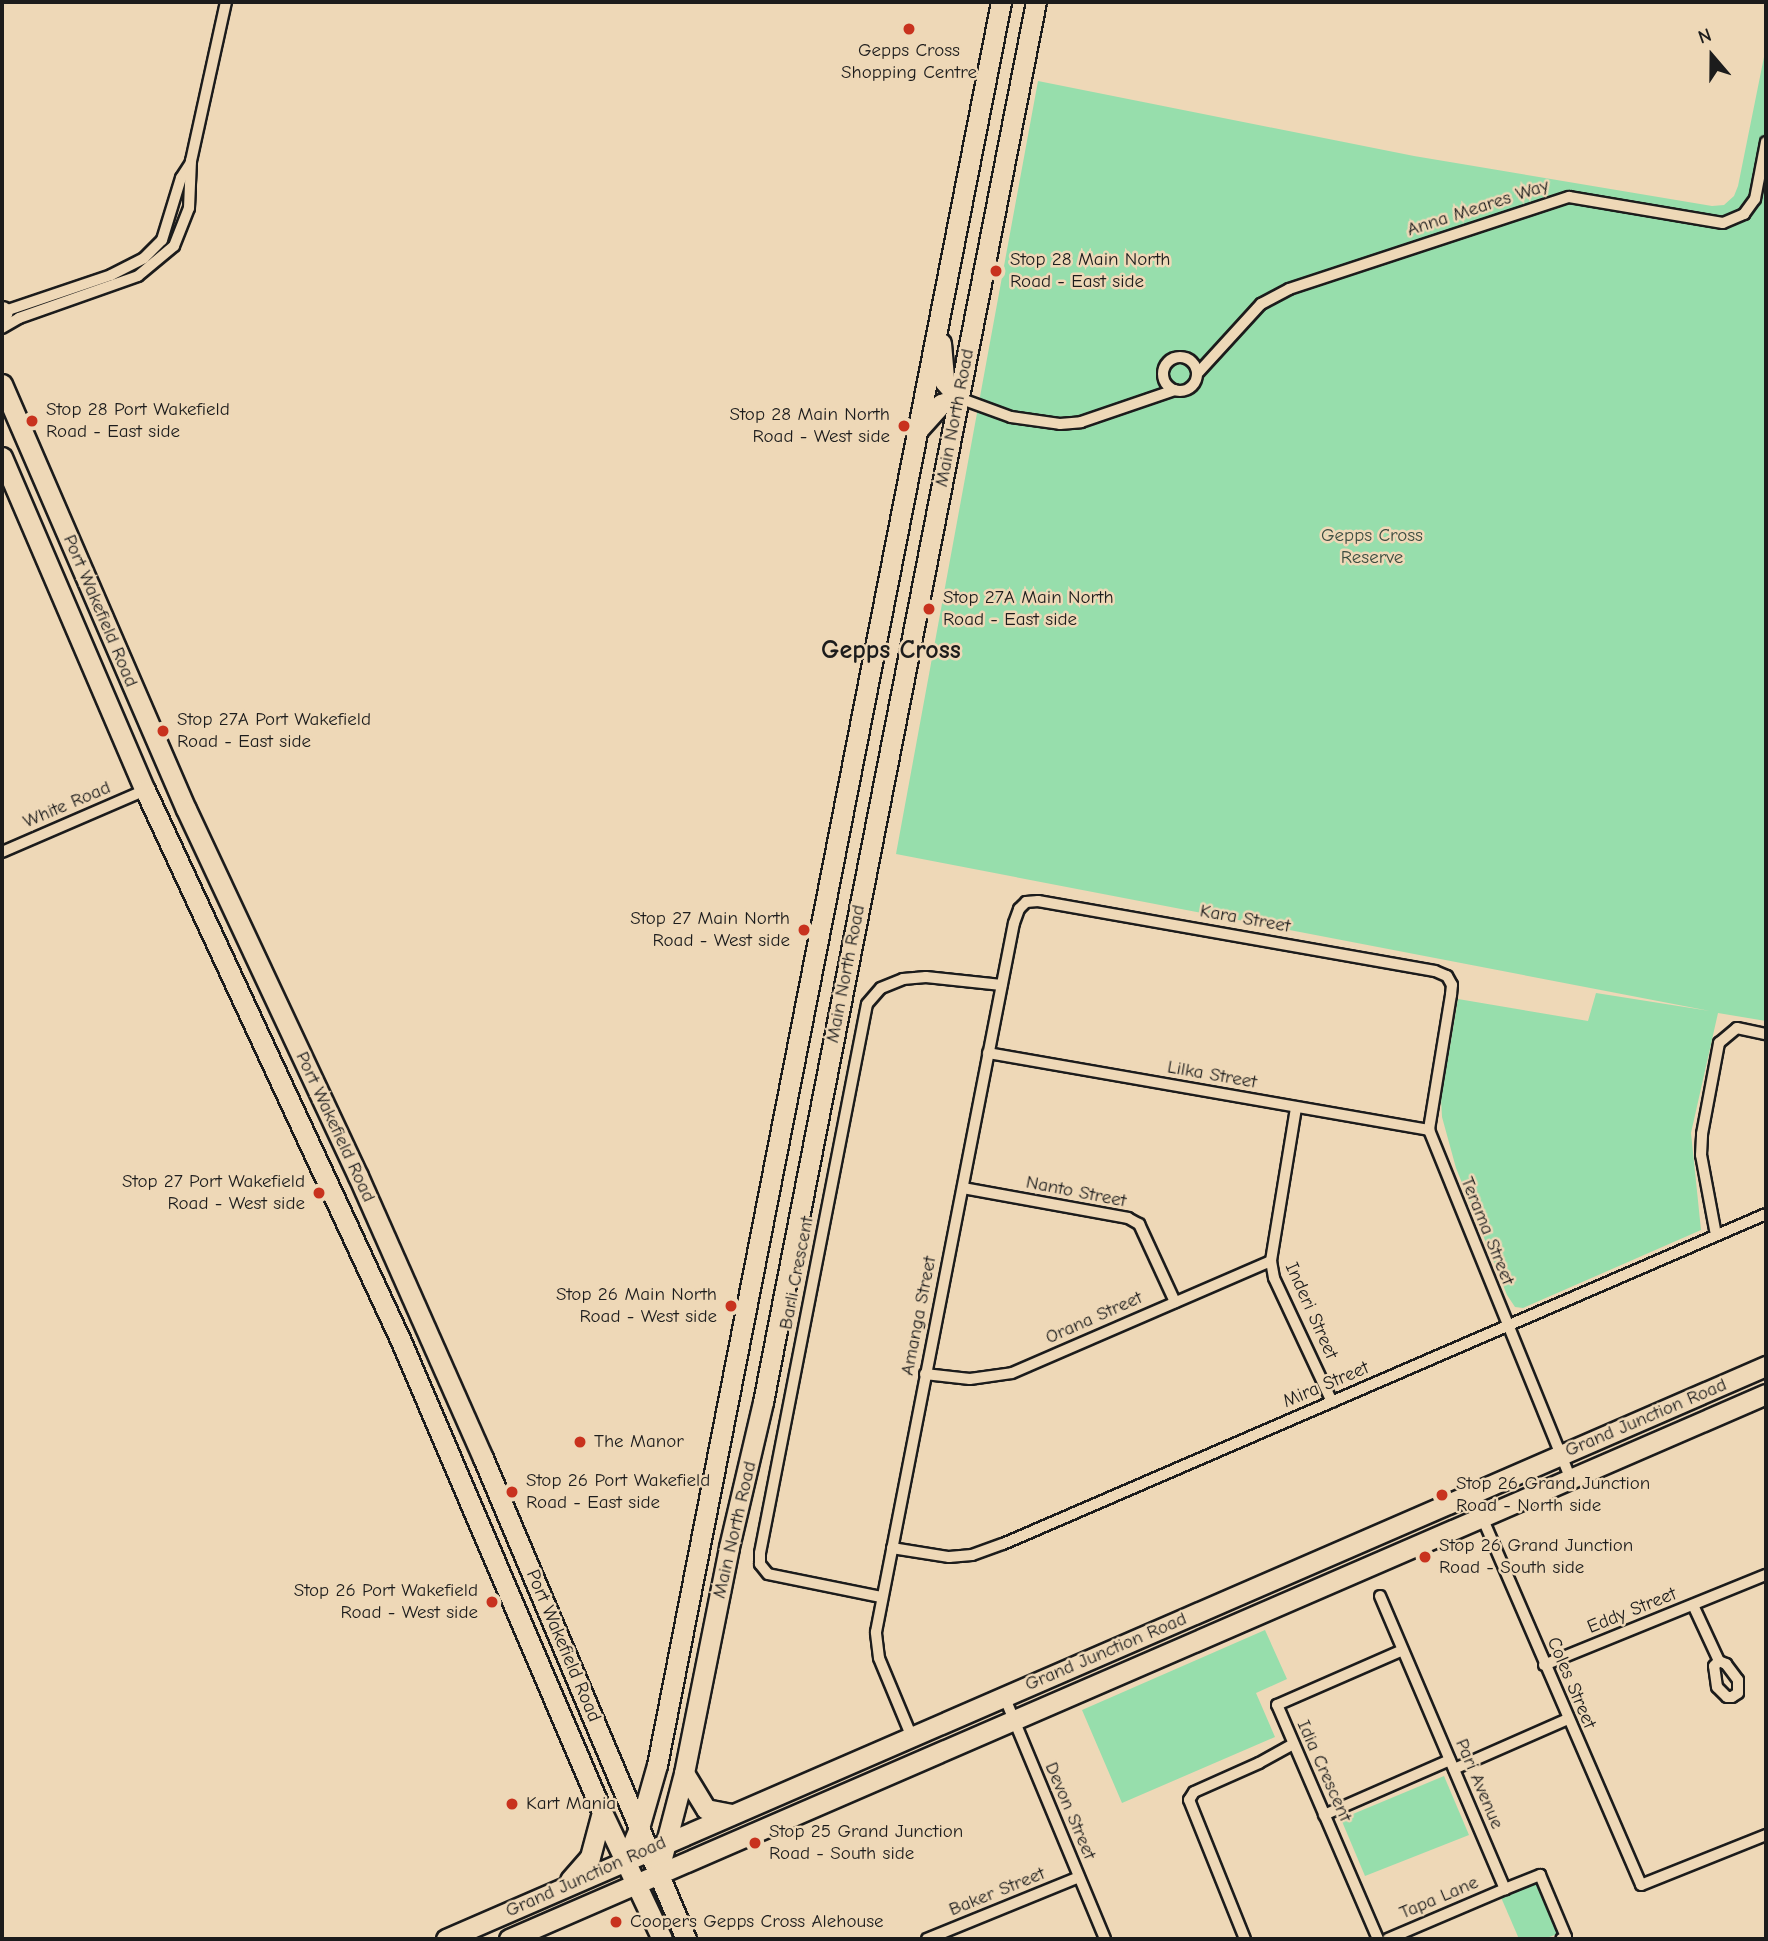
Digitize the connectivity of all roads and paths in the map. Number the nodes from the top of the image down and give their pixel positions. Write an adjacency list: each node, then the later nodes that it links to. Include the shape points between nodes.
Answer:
1 (226, 2): 5 (street)
2 (1001, 2): 7 (highway, Main North Road)
3 (1035, 2): 14 (highway, Main North Road)
4 (1766, 142): 8 (street, Anna Meares Way, via 1755,199 1744,214 1723,223 1569,197 1289,289 1261,304)
5 (191, 161): 6 (street, via 181,177 162,240 144,258); 6 (street, via 189,208 174,246 156,264 138,276 19,318)
6 (2, 316)
7 (937, 328): 14 (highway, via 944,381); 16 (highway, Main North Road)
8 (1218, 354): 9 (street); 10 (street, Anna Meares Way)
9 (1191, 362): 10 (street); 11 (street, via 1182,357 1172,359 1164,366)
10 (1197, 374): 13 (street, via 1189,388)
11 (1163, 377): 13 (street); 15 (street)
12 (2, 384): 18 (highway, Port Wakefield Road)
13 (1175, 390): 15 (street)
14 (959, 398): 15 (street, via 1011,417 1060,424 1081,422); 16 (highway, via 941,404); 45 (highway, Main North Road, via 766,1389)
15 (1146, 399)
16 (916, 433): 44 (highway, Main North Road)
17 (2, 457): 19 (highway, Port Wakefield Road)
18 (153, 734): 19 (highway, via 157,771); 20 (highway, Port Wakefield Road)
19 (145, 790): 20 (highway); 21 (street, White Road); 29 (highway, Port Wakefield Road)
20 (186, 809): 28 (highway, Port Wakefield Road)
21 (2, 852)
22 (1026, 902): 23 (street, Amanga Street, via 1014,923); 27 (street, Kara Street, via 1447,976 1452,985)
23 (1002, 985): 25 (street, Amanga Street); 51 (street, Barli Crescent, via 903,979 881,988 867,1004 760,1564 768,1574)
24 (1766, 1034): 32 (street, via 1737,1028 1718,1043 1701,1155)
25 (988, 1053): 26 (street, Lilka Street); 30 (street, Amanga Street)
26 (1296, 1108): 27 (street, Lilka Street); 33 (street, Inderi Street)
27 (1429, 1130): 35 (street, Terama Street)
28 (358, 1176): 29 (highway); 47 (highway, Port Wakefield Road)
29 (330, 1187): 48 (highway, Port Wakefield Road)
30 (962, 1188): 34 (street, Nanto Street, via 1128,1218 1139,1224); 37 (street, Amanga Street)
31 (1766, 1214): 32 (street, Mira Street)
32 (1716, 1235): 35 (street, Mira Street)
33 (1271, 1261): 34 (street, Orana Street); 39 (street, Inderi Street, via 1274,1278)
34 (1175, 1302): 37 (street, Orana Street, via 1012,1373 970,1379)
35 (1507, 1326): 39 (street, Mira Street); 40 (street, Terama Street)
36 (1766, 1366): 40 (highway, Grand Junction Road)
37 (925, 1374): 46 (street, Amanga Street)
38 (1766, 1394): 41 (highway, Grand Junction Road)
39 (1332, 1402): 46 (street, Mira Street, via 972,1555)
40 (1561, 1455): 41 (street, Terama Street); 42 (highway, Grand Junction Road)
41 (1571, 1479): 43 (highway, Grand Junction Road)
42 (1472, 1494): 43 (street, Coles Street); 56 (highway, Grand Junction Road)
43 (1483, 1518): 55 (street, Coles Street); 58 (highway, Grand Junction Road)
44 (701, 1541): 45 (highway); 62 (highway, Main North Road)
45 (729, 1547): 66 (highway, Main North Road)
46 (892, 1548): 51 (street, Amanga Street)
47 (528, 1561): 48 (highway); 65 (highway, Port Wakefield Road)
48 (500, 1572): 67 (highway, Port Wakefield Road)
49 (1766, 1575): 52 (street, Eddy Street)
50 (1380, 1596): 53 (street, Pari Avenue)
51 (881, 1597): 59 (street, Amanga Street, via 876,1632 879,1658)
52 (1693, 1605): 54 (street, Eddy Street); 55 (street, Eddy Street)
53 (1403, 1650): 60 (street, Idia Crescent, via 1277,1705); 63 (street, Pari Avenue)
54 (1719, 1661)
55 (1544, 1665): 57 (street, Coles Street)
56 (1004, 1696): 58 (street, Devon Street); 59 (highway, Grand Junction Road)
57 (1568, 1719): 63 (street); 71 (street, Coles Street, via 1641,1885)
58 (1014, 1721): 61 (highway, Grand Junction Road); 76 (street, Devon Street)
59 (911, 1735): 61 (highway); 64 (highway); 68 (highway, Grand Junction Road)
60 (1293, 1744): 69 (street, Idia Crescent); 87 (street, via 1194,1792 1189,1800)
61 (940, 1752): 64 (highway, Grand Junction Road)
62 (657, 1765): 65 (highway, via 631,1775); 70 (highway, Main North Road)
63 (1452, 1765): 69 (street); 79 (street, Pari Avenue)
64 (905, 1767): 75 (highway, Grand Junction Road)
65 (615, 1770): 70 (highway, Port Wakefield Road)
66 (684, 1773): 68 (highway, via 706,1809); 72 (highway, Main North Road)
67 (602, 1812): 74 (highway, Port Wakefield Road); 78 (highway, via 590,1857)
68 (731, 1814): 72 (highway, Grand Junction Road)
69 (1324, 1815): 88 (street, Idia Crescent)
70 (639, 1828): 73 (highway, Port Wakefield Road); 74 (highway, Main North Road)
71 (1766, 1835)
72 (668, 1841): 73 (highway, Grand Junction Road); 75 (highway, Main North Road)
73 (648, 1849): 74 (highway, Grand Junction Road); 75 (highway, Port Wakefield Road)
74 (625, 1859): 77 (highway, Port Wakefield Road); 78 (highway, Grand Junction Road)
75 (658, 1873): 77 (highway, Grand Junction Road); 84 (highway)
76 (1079, 1877): 85 (street, Baker Street); 86 (street, Devon Street)
77 (637, 1883): 82 (highway, Grand Junction Road); 83 (highway)
78 (564, 1886): 81 (highway, Grand Junction Road)
79 (1505, 1889): 80 (street, via 1540,1875); 89 (street, Tapa Lane)
80 (1564, 1938)
81 (446, 1939)
82 (509, 1939)
83 (662, 1939)
84 (686, 1939)
85 (927, 1939)
86 (1105, 1939)
87 (1245, 1939)
88 (1378, 1939)
89 (1388, 1939)

